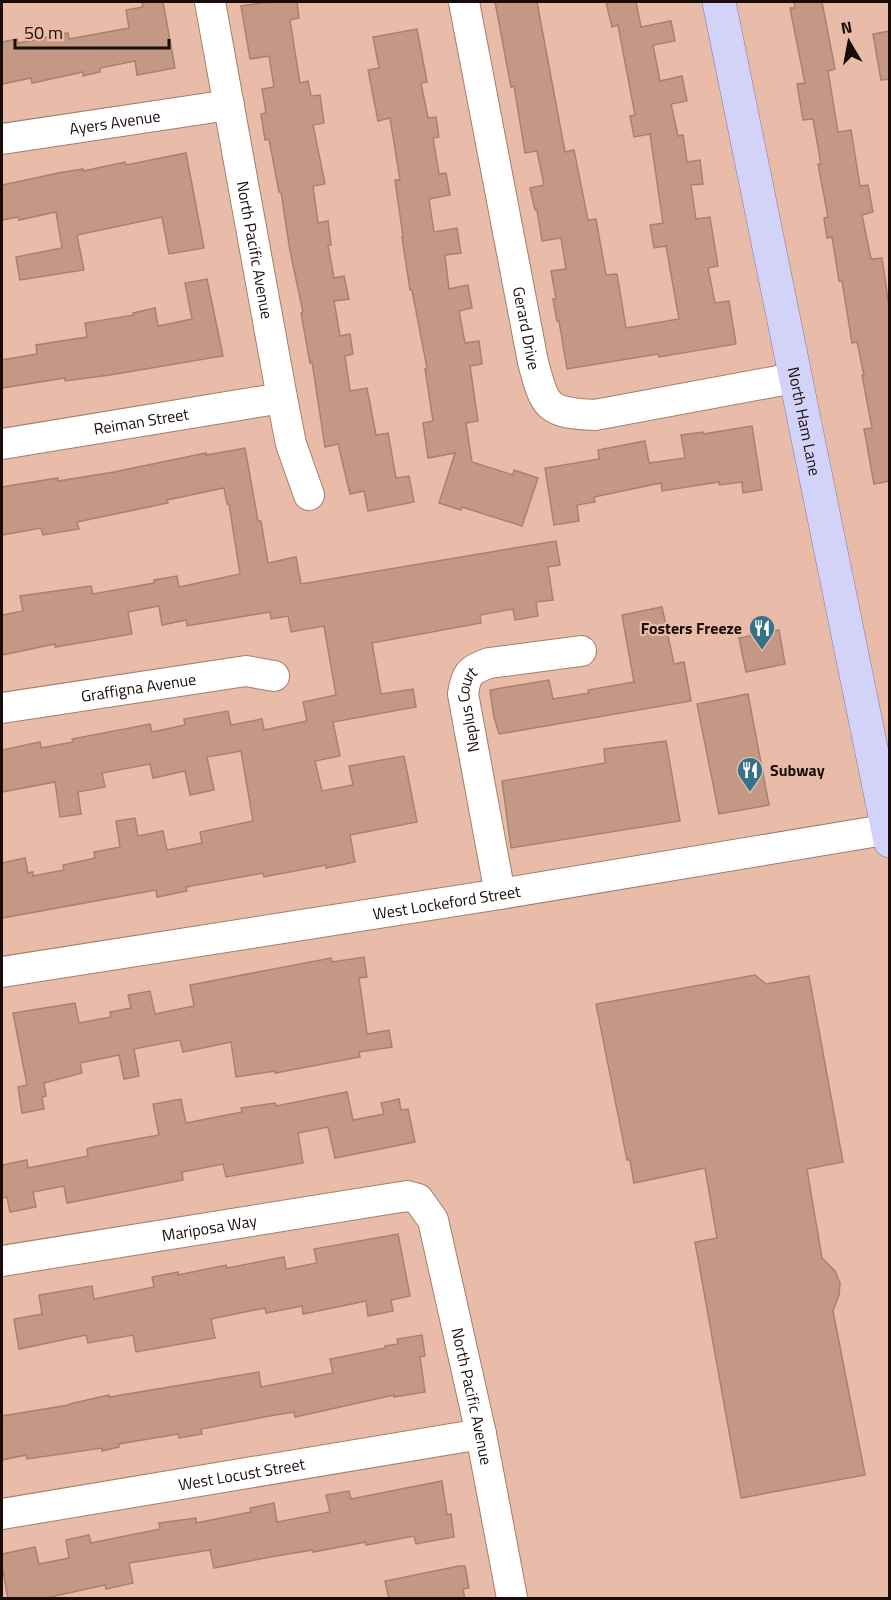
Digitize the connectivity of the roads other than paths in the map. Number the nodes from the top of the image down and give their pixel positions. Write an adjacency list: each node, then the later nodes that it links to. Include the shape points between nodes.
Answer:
1 (210, 2): 4 (street, North Pacific Avenue)
2 (464, 2): 6 (street, Gerard Drive, via 533,362 542,395 551,407 567,414 595,415)
3 (719, 2): 6 (main road, North Ham Lane)
4 (229, 105): 5 (street, Ayers Avenue); 7 (street, North Pacific Avenue)
5 (2, 139)
6 (794, 378): 13 (main road, North Ham Lane)
7 (282, 398): 8 (street, Reiman Street); 9 (street, North Pacific Avenue, via 291,444)
8 (2, 444)
9 (309, 495)
10 (580, 651): 14 (street, Neplus Court, via 489,663 475,668 466,678 463,694)
11 (274, 676): 12 (street, Graffigna Avenue, via 246,671)
12 (2, 708)
13 (889, 833): 14 (street, West Lockeford Street)
14 (500, 894): 15 (street, West Lockeford Street)
15 (2, 972)
16 (418, 1199): 17 (street, Mariposa Way, via 408,1196); 18 (street, North Pacific Avenue, via 433,1220)
17 (2, 1261)
18 (481, 1434): 19 (street, West Locust Street); 20 (street, North Pacific Avenue)
19 (2, 1514)
20 (512, 1599)

